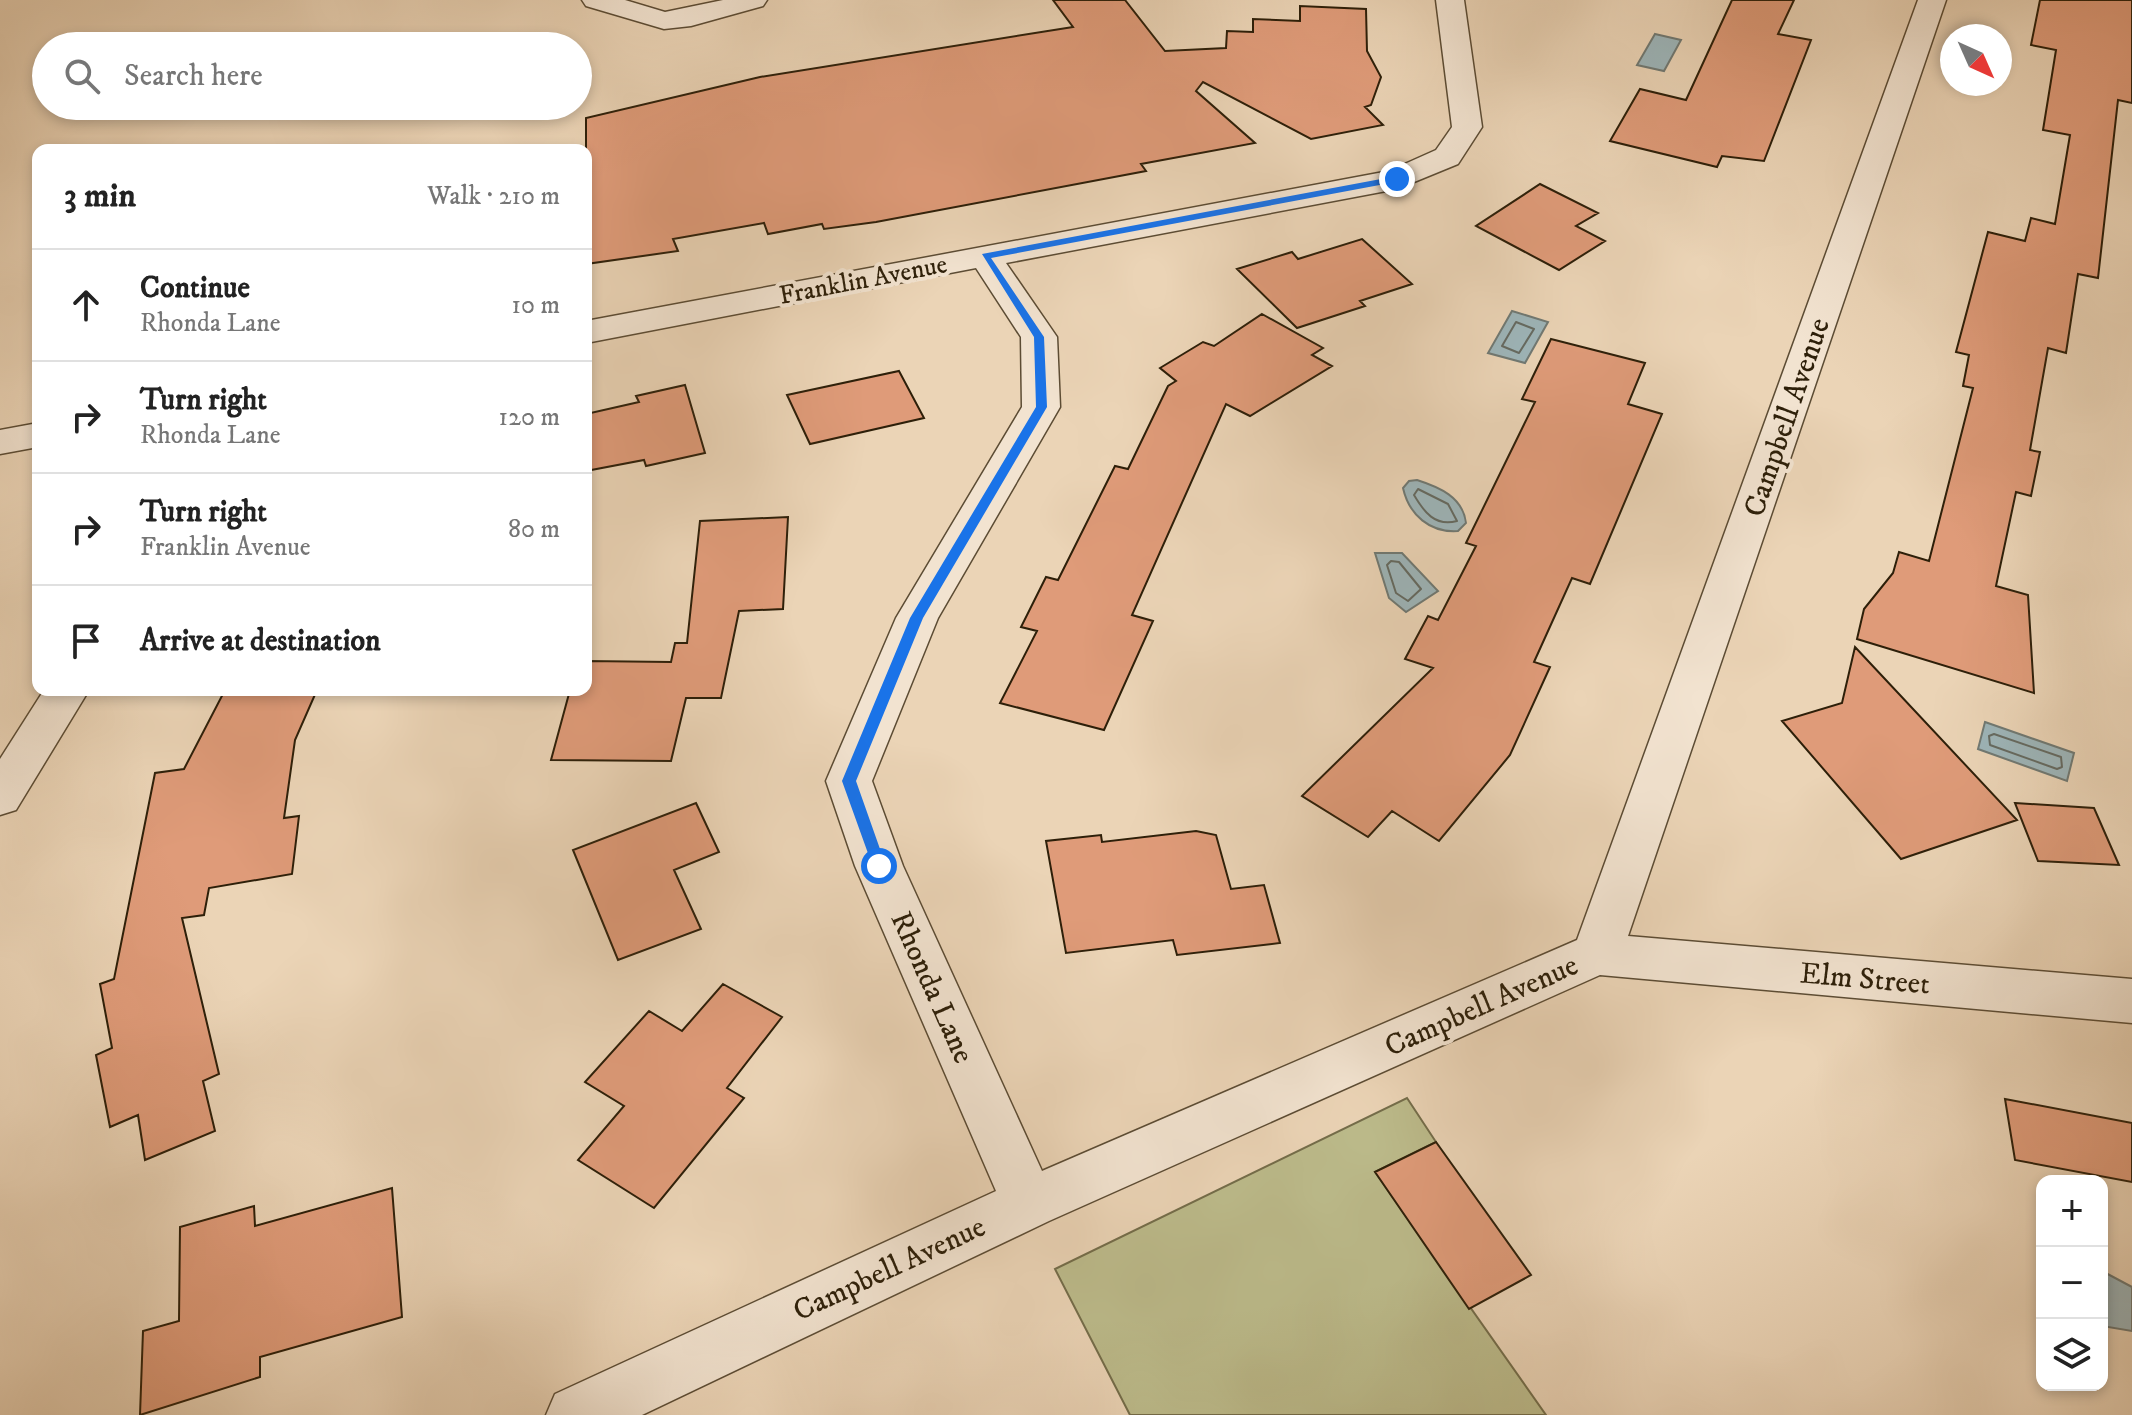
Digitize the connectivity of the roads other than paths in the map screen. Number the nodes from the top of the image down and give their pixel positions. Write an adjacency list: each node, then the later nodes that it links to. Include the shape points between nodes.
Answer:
1 (596, 0): 2 (street, via 664,21)
2 (753, 0)
3 (1450, 0): 5 (street, Franklin Avenue, via 1467,127 1447,157 1397,179)
4 (1932, 0): 11 (street, Campbell Avenue)
5 (985, 256): 6 (street, Franklin Avenue); 13 (street, Rhonda Lane, via 1039,337 1041,407 917,618 849,781 879,866)
6 (592, 331)
7 (32, 436): 8 (street)
8 (0, 442)
9 (63, 696): 10 (street)
10 (0, 797)
11 (1597, 954): 12 (street, Elm Street); 13 (street, Campbell Avenue)
12 (2132, 1001)
13 (1029, 1203): 14 (street, Campbell Avenue)
14 (576, 1415)

